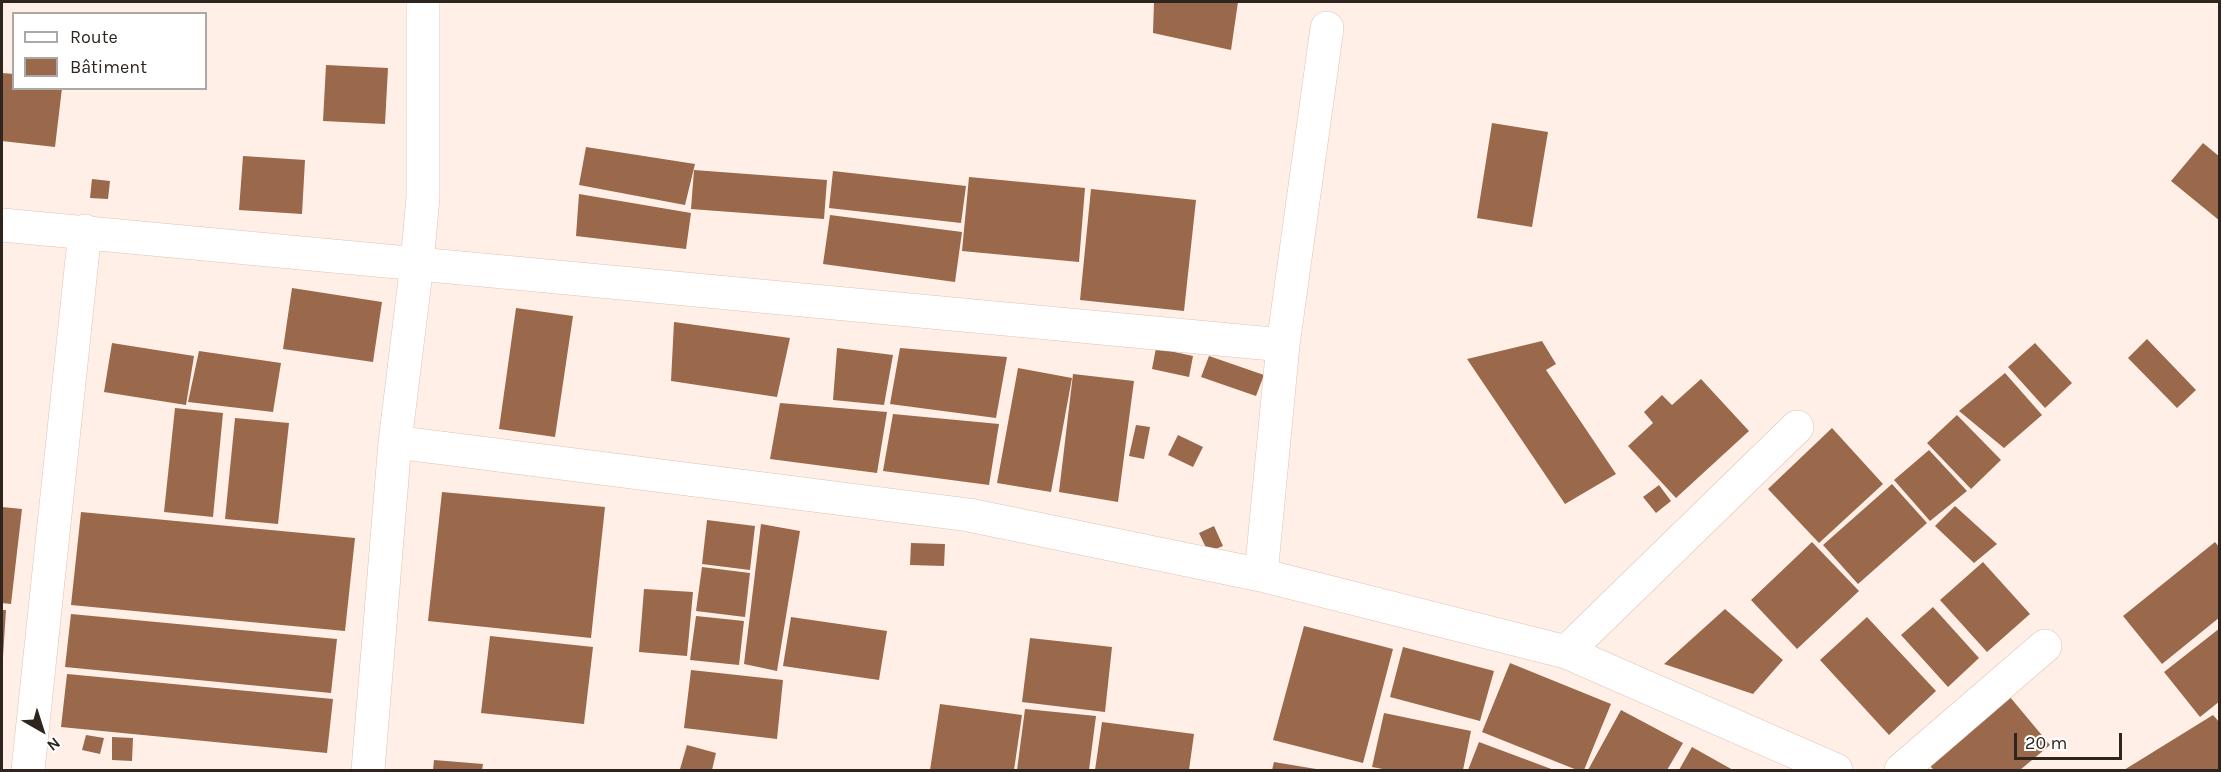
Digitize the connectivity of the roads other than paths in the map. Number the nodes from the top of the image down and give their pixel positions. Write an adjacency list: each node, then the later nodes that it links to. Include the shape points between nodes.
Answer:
1 (423, 2): 5 (street, via 423,197)
2 (1327, 28): 6 (street)
3 (2, 225): 4 (street)
4 (85, 231): 5 (street); 12 (street)
5 (417, 264): 6 (street); 8 (street)
6 (1283, 345): 9 (street)
7 (1797, 426): 11 (street)
8 (394, 442): 9 (street, via 969,515); 13 (street)
9 (1261, 575): 11 (street)
10 (2045, 646): 15 (street)
11 (1566, 652): 14 (street)
12 (28, 771)
13 (368, 771)
14 (1836, 771)
15 (1901, 771)

